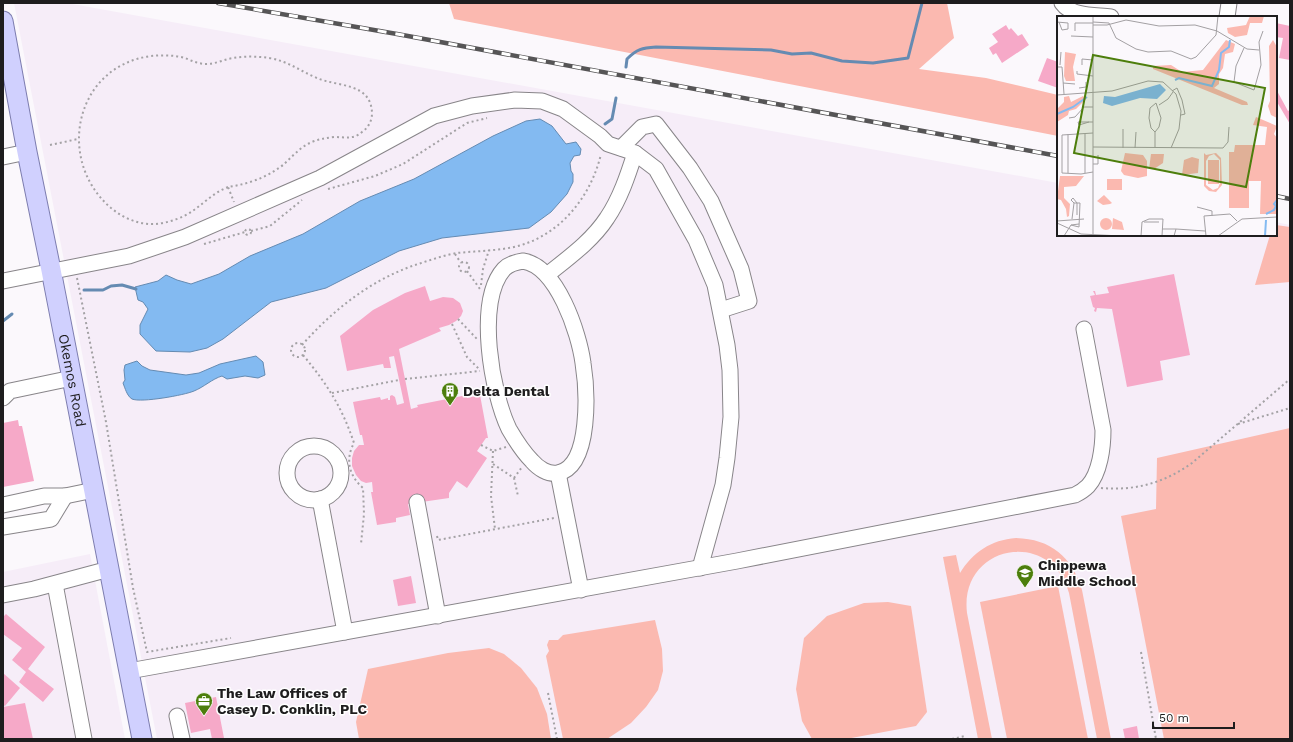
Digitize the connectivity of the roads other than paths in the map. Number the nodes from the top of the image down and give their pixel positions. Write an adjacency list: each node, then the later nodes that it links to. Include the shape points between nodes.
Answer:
1 (1229, 3): 4 (street)
2 (1064, 6): 3 (street, via 1078,13)
3 (1103, 16)
4 (1227, 16)
5 (3, 21): 6 (main road, Okemos Road)
6 (5, 40): 8 (main road, Okemos Road)
7 (628, 151): 10 (street, via 608,144 563,109 542,101 515,100 472,106 434,116 320,178 185,237 129,256); 11 (street, via 620,194 608,218 591,238); 13 (street, via 656,169 696,240 715,285); 13 (street, via 642,127 656,124 690,168 711,201 741,269 749,301)
8 (27, 152): 9 (street); 10 (main road, Okemos Road)
9 (3, 157)
10 (51, 270): 12 (street); 15 (main road, Okemos Road)
11 (547, 275): 17 (street, via 565,306 575,332 583,362 586,402 584,433 577,455 567,469); 17 (street, via 529,262 517,262 504,269 495,284 488,328 494,383 509,428 521,450 537,466 551,473)
12 (3, 281)
13 (721, 310): 24 (street, via 730,370 730,424 723,485)
14 (1084, 330): 24 (street, via 1103,430 1102,449 1092,480 1075,495)
15 (72, 378): 16 (street, via 10,391); 18 (main road, Okemos Road)
16 (3, 398)
17 (558, 473): 27 (street)
18 (94, 490): 19 (street); 25 (main road, Okemos Road)
19 (65, 496): 22 (street, via 44,496); 23 (street, via 51,519)
20 (320, 499): 30 (street)
21 (417, 502): 29 (street)
22 (3, 505)
23 (3, 527)
24 (700, 568): 27 (street)
25 (109, 569): 26 (street); 31 (main road, Okemos Road)
26 (55, 584): 28 (street); 33 (street)
27 (581, 590): 29 (street)
28 (3, 594)
29 (438, 616): 30 (street)
30 (345, 632): 31 (street)
31 (129, 671): 34 (main road, Okemos Road)
32 (177, 716): 35 (street)
33 (84, 739)
34 (142, 739)
35 (182, 739)

